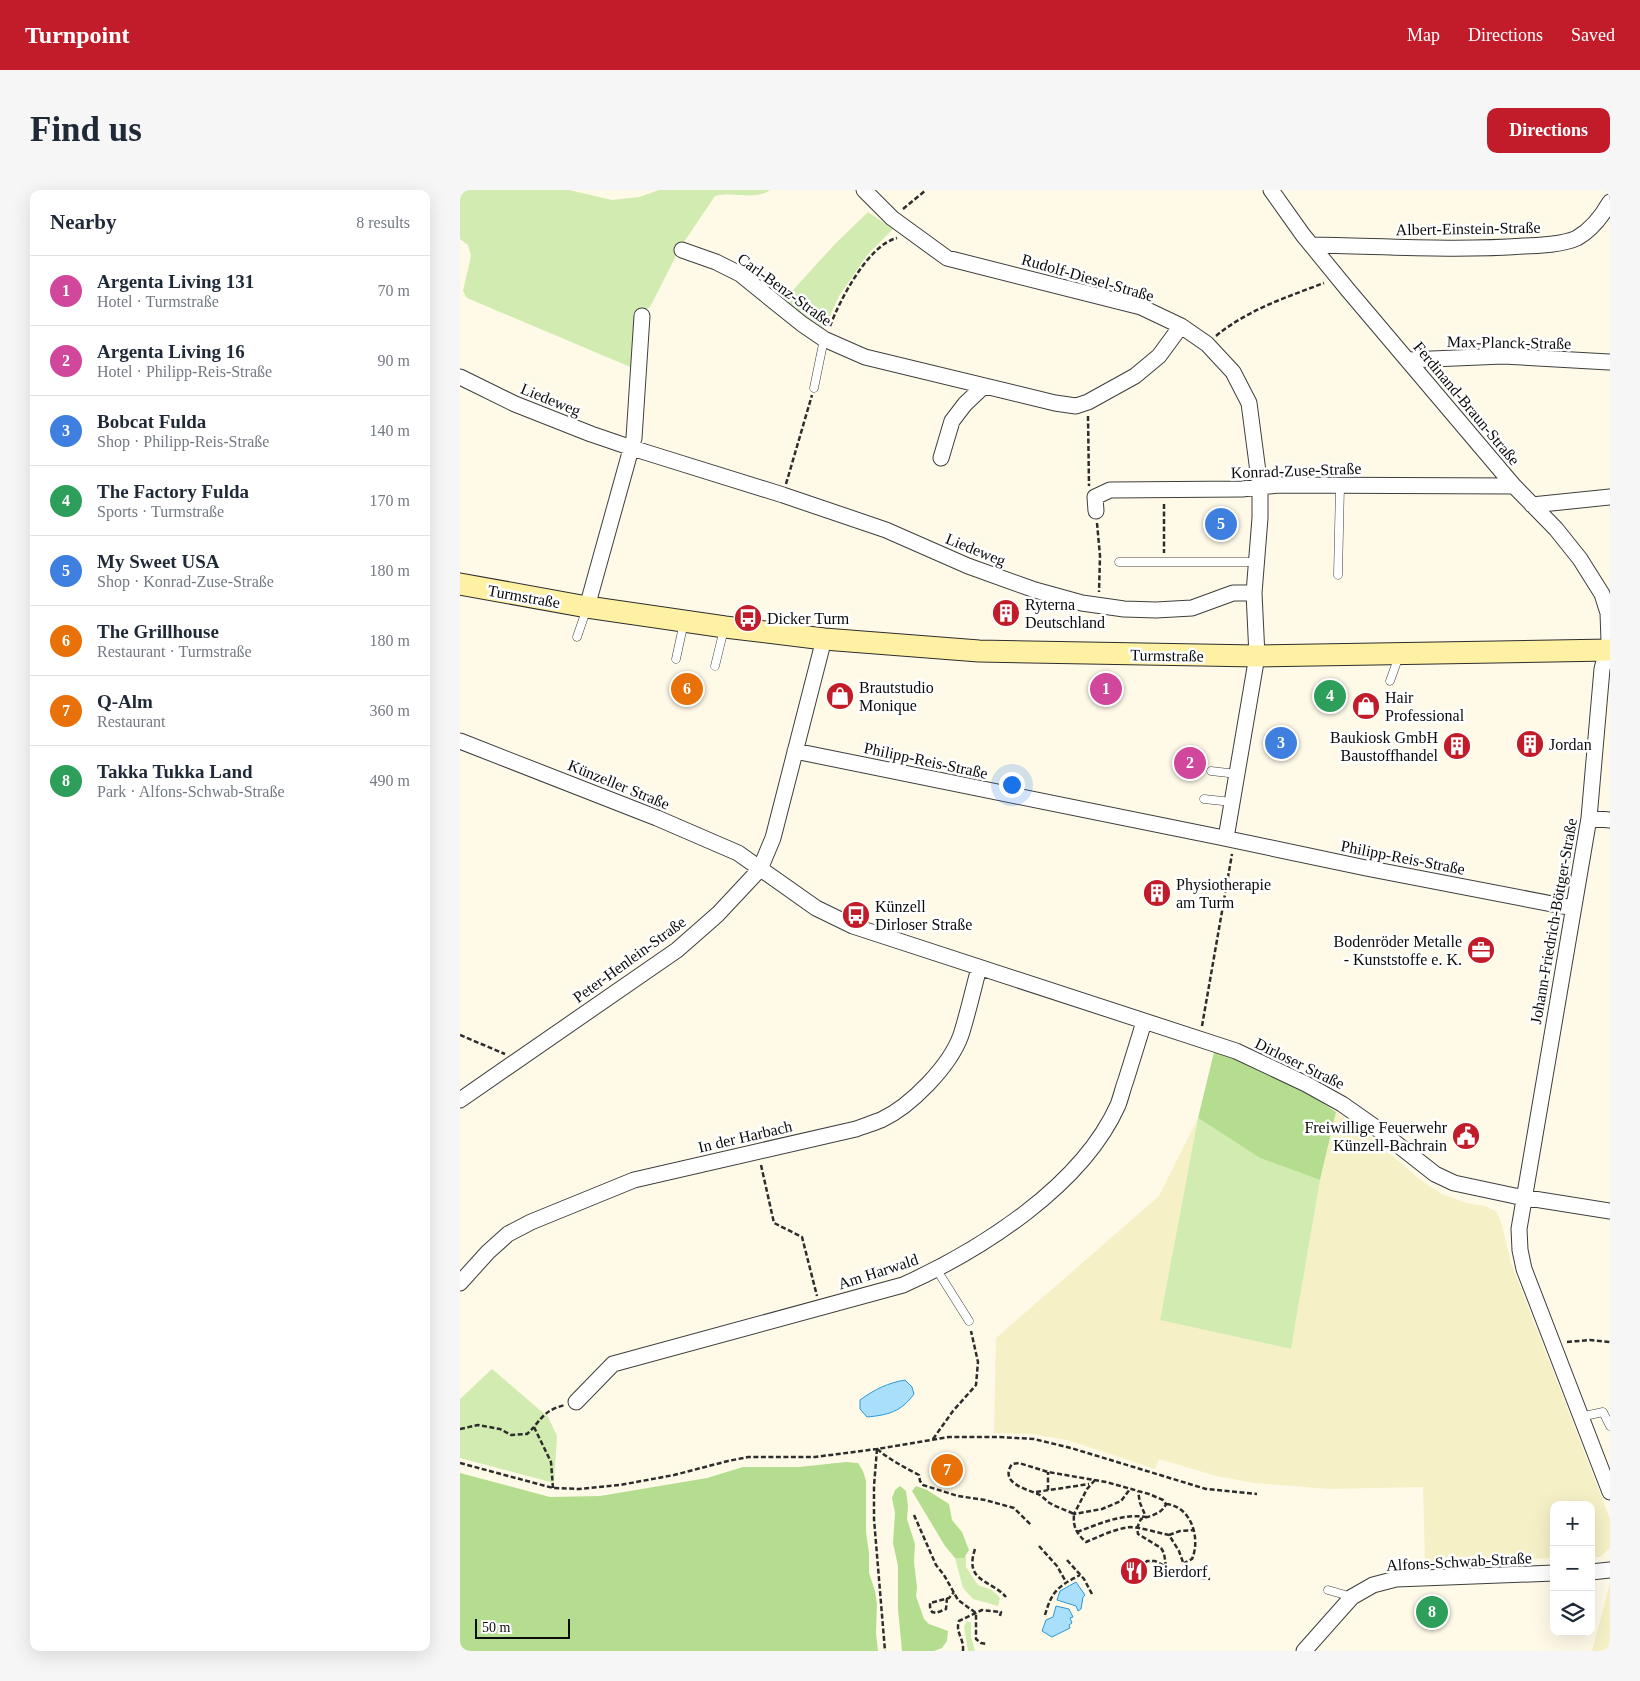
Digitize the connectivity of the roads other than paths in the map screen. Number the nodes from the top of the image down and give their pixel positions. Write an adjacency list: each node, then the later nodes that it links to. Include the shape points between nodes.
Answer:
1 (864, 190): 7 (street, Rudolf-Diesel-Straße, via 892,218 947,258 1141,307)
2 (1271, 190): 4 (street, Ferdinand-Braun-Straße)
3 (1610, 202): 4 (street, Albert-Einstein-Straße, via 1602,217 1576,238 1544,245 1507,248)
4 (1311, 245): 9 (street, Ferdinand-Braun-Straße)
5 (682, 250): 8 (street, Carl-Benz-Straße, via 740,274)
6 (642, 316): 14 (street)
7 (1181, 326): 12 (street, Carl-Benz-Straße, via 1159,356 1135,376 1076,406); 18 (street, Rudolf-Diesel-Straße, via 1207,344 1233,372 1249,403)
8 (824, 339): 12 (street, Carl-Benz-Straße, via 865,357); 13 (lane)
9 (1408, 360): 10 (street, Max-Planck-Straße, via 1503,356); 17 (street, Ferdinand-Braun-Straße)
10 (1609, 362)
11 (460, 378): 14 (street, Liedeweg, via 530,410)
12 (984, 386): 15 (street, via 964,404 952,421)
13 (814, 388)
14 (632, 448): 26 (street, Liedeweg, via 886,530 968,566 1035,590 1099,606 1156,610 1192,608 1232,593); 27 (street)
15 (941, 458)
16 (1340, 486): 17 (street, Konrad-Zuse-Straße); 18 (street, Konrad-Zuse-Straße, via 1279,484); 24 (lane)
17 (1514, 486): 21 (street, Ferdinand-Braun-Straße)
18 (1260, 487): 20 (street, Konrad-Zuse-Straße, via 1242,490 1110,490); 23 (street, Rudolf-Diesel-Straße)
19 (1610, 497): 21 (street)
20 (1095, 504)
21 (1532, 505): 32 (street, Ferdinand-Braun-Straße, via 1580,559 1602,594 1610,627)
22 (1119, 562): 23 (lane)
23 (1257, 562): 26 (street, Rudolf-Diesel-Straße)
24 (1338, 575)
25 (460, 584): 27 (main road, Turmstraße)
26 (1254, 593): 34 (street)
27 (587, 607): 28 (main road, Turmstraße); 30 (lane)
28 (684, 622): 29 (main road, Turmstraße); 35 (lane)
29 (724, 627): 31 (main road, Turmstraße); 36 (lane)
30 (577, 637)
31 (824, 639): 34 (main road, Turmstraße, via 979,651); 39 (street, Peter-Henlein-Straße)
32 (1608, 650): 33 (main road, Turmstraße); 44 (street, Johann-Friedrich-Böttger-Straße, via 1602,669)
33 (1399, 654): 34 (main road, Turmstraße); 37 (lane)
34 (1257, 656): 41 (street)
35 (676, 659)
36 (715, 666)
37 (1390, 681)
38 (460, 741): 47 (street, Künzeller Straße, via 657,818 738,853)
39 (795, 751): 46 (street, Philipp-Reis-Straße); 47 (street, Peter-Henlein-Straße, via 773,838)
40 (1212, 771): 41 (lane)
41 (1237, 774): 43 (street)
42 (1204, 799): 43 (lane)
43 (1232, 802): 46 (street)
44 (1589, 818): 45 (street); 48 (street, Johann-Friedrich-Böttger-Straße)
45 (1610, 820)
46 (1230, 839): 48 (street, Philipp-Reis-Straße)
47 (760, 869): 49 (street, Dirloser Straße, via 834,918); 51 (street, Peter-Henlein-Straße, via 718,914 677,950)
48 (1573, 908): 52 (street, Johann-Friedrich-Böttger-Straße)
49 (978, 968): 50 (street, Dirloser Straße); 55 (street, In der Harbach, via 960,1036 948,1060 908,1102 883,1119 634,1180 508,1234)
50 (1144, 1022): 52 (street, Dirloser Straße, via 1236,1052 1324,1094 1361,1117 1435,1174 1463,1185); 54 (street, Am Harwald, via 1118,1105 1096,1144 1069,1176 1023,1216)
51 (460, 1100)
52 (1524, 1198): 53 (street, Dirloser Straße); 58 (street, via 1519,1229 1524,1269)
53 (1610, 1211)
54 (937, 1270): 56 (lane); 57 (street, Am Harwald, via 903,1285 613,1364)
55 (460, 1283)
56 (969, 1321)
57 (576, 1402)
58 (1580, 1416): 59 (lane, via 1603,1412); 60 (street)
59 (1610, 1426)
60 (1610, 1492)
61 (1610, 1570): 62 (street)
62 (1595, 1572)
63 (1550, 1573): 65 (street, Alfons-Schwab-Straße, via 1396,1579 1373,1585)
64 (1328, 1590): 65 (lane)
65 (1352, 1597): 66 (street, Alfons-Schwab-Straße)
66 (1304, 1651)

